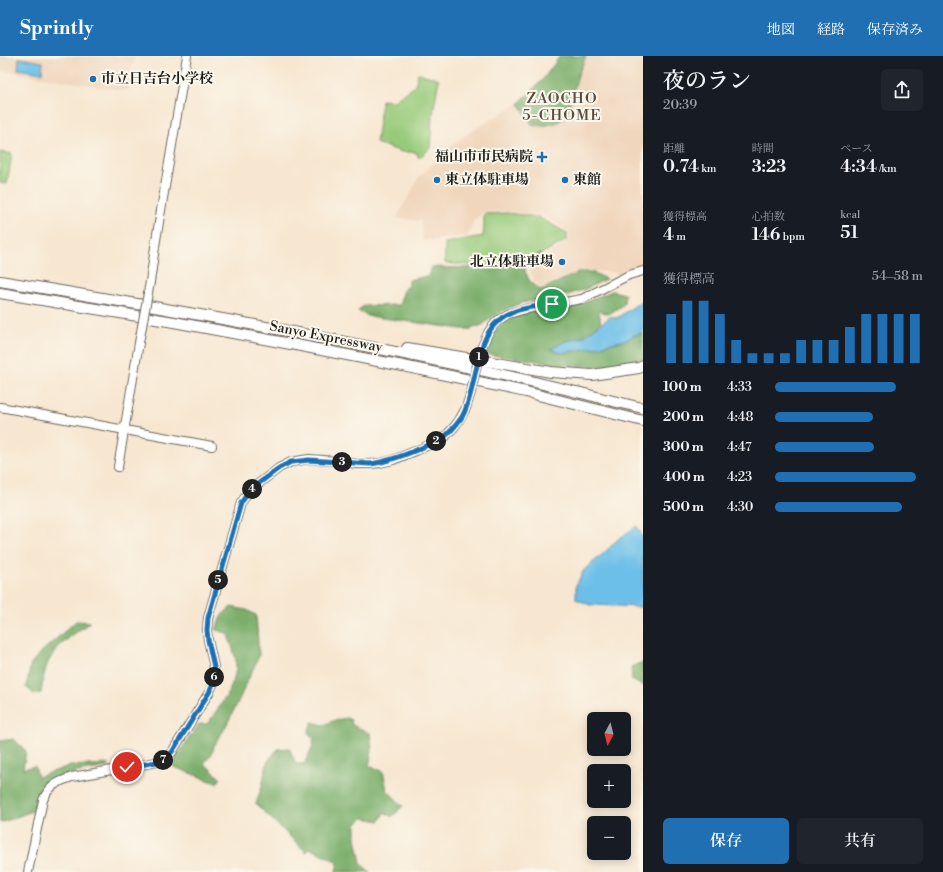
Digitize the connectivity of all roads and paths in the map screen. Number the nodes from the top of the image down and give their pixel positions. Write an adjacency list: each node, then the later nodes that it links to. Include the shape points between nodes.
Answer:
1 (187, 56): 12 (street, bridge)
2 (643, 271): 15 (street, bridge, via 629,275 582,299 526,308 508,314 498,321 489,331 480,351 471,392 462,417 444,438 393,460 370,464 296,461 279,468 250,490 241,503 208,618 208,640 214,667 210,691 172,752 163,760 72,777 52,786 43,800)
3 (0, 281): 5 (highway, Sanyo Expressway)
4 (0, 293): 9 (highway, Sanyo Expressway, via 296,345)
5 (298, 333): 6 (highway, via 551,372 592,375); 8 (highway, Sanyo Expressway, via 547,385)
6 (643, 366)
7 (0, 407): 12 (street)
8 (643, 408)
9 (606, 411): 10 (highway, Sanyo Expressway); 11 (highway)
10 (643, 421)
11 (643, 425)
12 (125, 429): 13 (street); 14 (street)
13 (212, 446)
14 (118, 467)
15 (28, 872)

